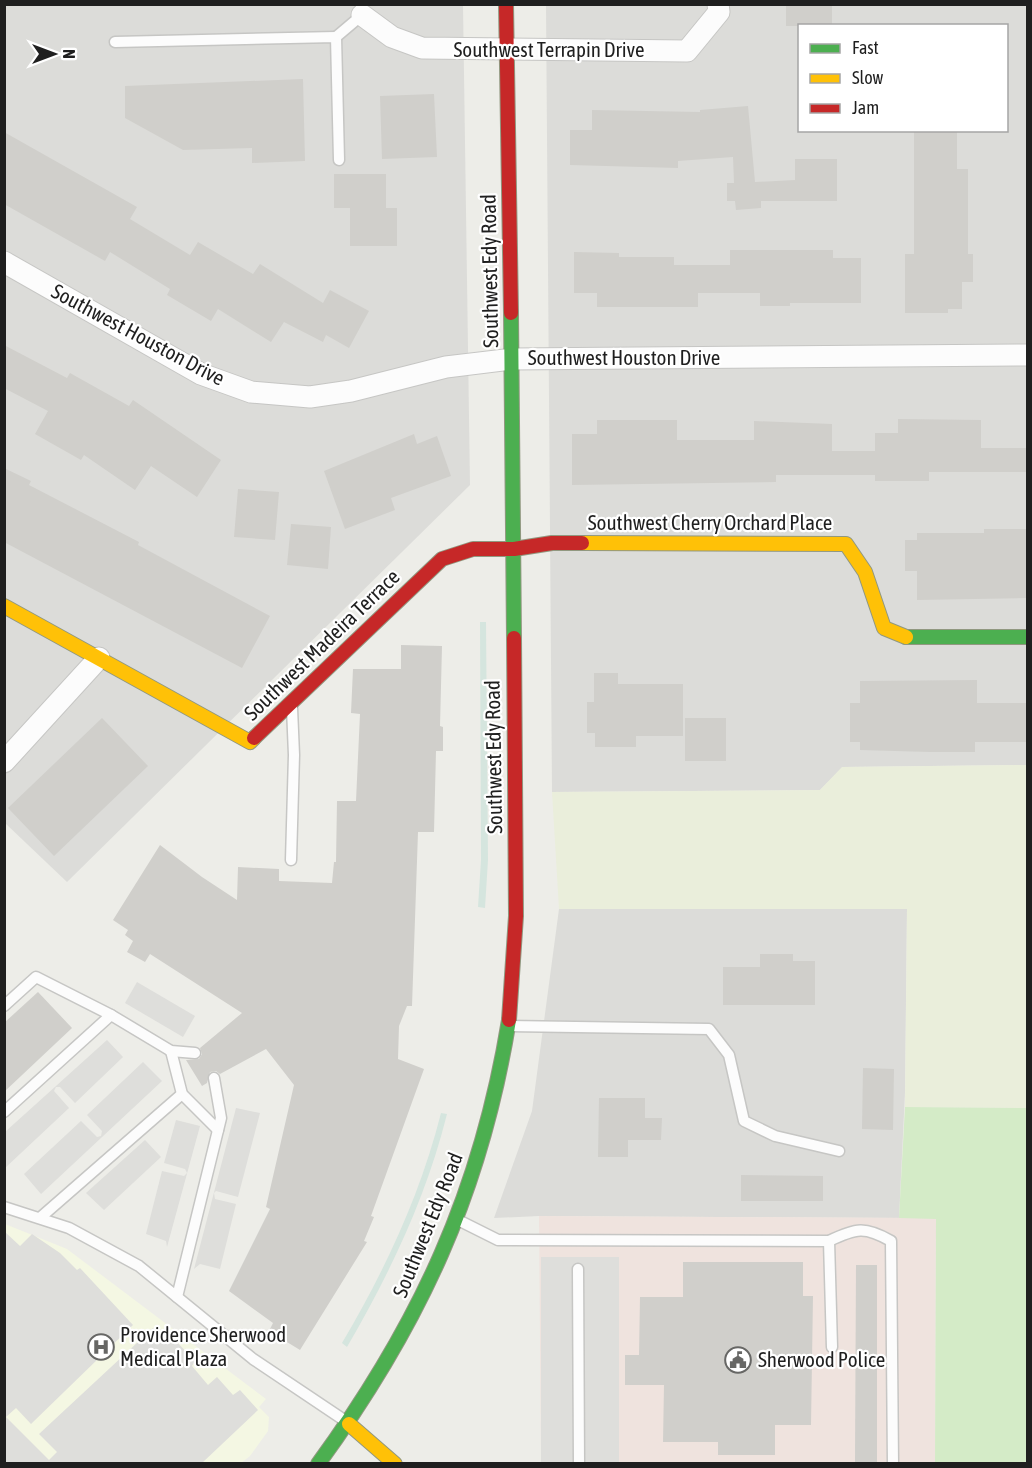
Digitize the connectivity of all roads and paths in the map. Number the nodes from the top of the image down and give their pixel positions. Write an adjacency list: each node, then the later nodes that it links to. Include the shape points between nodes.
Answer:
1 (506, 4): 6 (main road, Southwest Edy Road)
2 (718, 4): 6 (street, Southwest Terrapin Drive, via 719,12 687,51)
3 (362, 15): 4 (lane); 6 (street, Southwest Terrapin Drive, via 392,37 422,48)
4 (336, 37): 5 (lane); 7 (lane)
5 (116, 42)
6 (507, 48): 10 (main road, Southwest Edy Road)
7 (339, 160)
8 (4, 262): 10 (street, Southwest Houston Drive, via 201,374 251,392 310,396 351,391 446,367)
9 (1028, 356): 10 (street, Southwest Houston Drive)
10 (512, 359): 11 (main road, Southwest Edy Road)
11 (514, 549): 13 (main road, Southwest Cherry Orchard Place, via 552,543 846,544 859,555 874,609 884,628 909,638); 15 (main road, Southwest Madeira Terrace, via 473,549 442,559); 20 (main road, Southwest Edy Road, via 516,947)
12 (4, 606): 14 (main road, Southwest Madeira Terrace)
13 (1028, 637)
14 (99, 658): 15 (main road, Southwest Madeira Terrace, via 250,742); 16 (street)
15 (291, 702): 17 (lane)
16 (4, 762)
17 (291, 860)
18 (4, 1006): 19 (lane, via 36,977)
19 (111, 1015): 21 (lane); 25 (lane)
20 (508, 1026): 27 (lane, via 709,1029 729,1055 744,1121 775,1136); 30 (main road, Southwest Edy Road, via 490,1118)
21 (171, 1051): 22 (lane); 24 (lane)
22 (195, 1053)
23 (214, 1078): 26 (lane, via 221,1118)
24 (182, 1094): 26 (lane); 29 (lane)
25 (4, 1112)
26 (218, 1130): 33 (lane)
27 (839, 1151)
28 (4, 1207): 29 (lane)
29 (41, 1217): 33 (lane, via 82,1234 139,1266)
30 (458, 1220): 31 (lane, via 498,1239); 35 (main road, Southwest Edy Road, via 426,1294)
31 (829, 1241): 34 (lane); 39 (lane, via 850,1231 872,1230 891,1241)
32 (578, 1269): 38 (lane)
33 (177, 1298): 35 (lane, via 253,1359)
34 (832, 1347)
35 (349, 1424): 36 (main road, Southwest Edy Road); 37 (main road)
36 (318, 1464)
37 (396, 1464)
38 (579, 1464)
39 (893, 1464)

